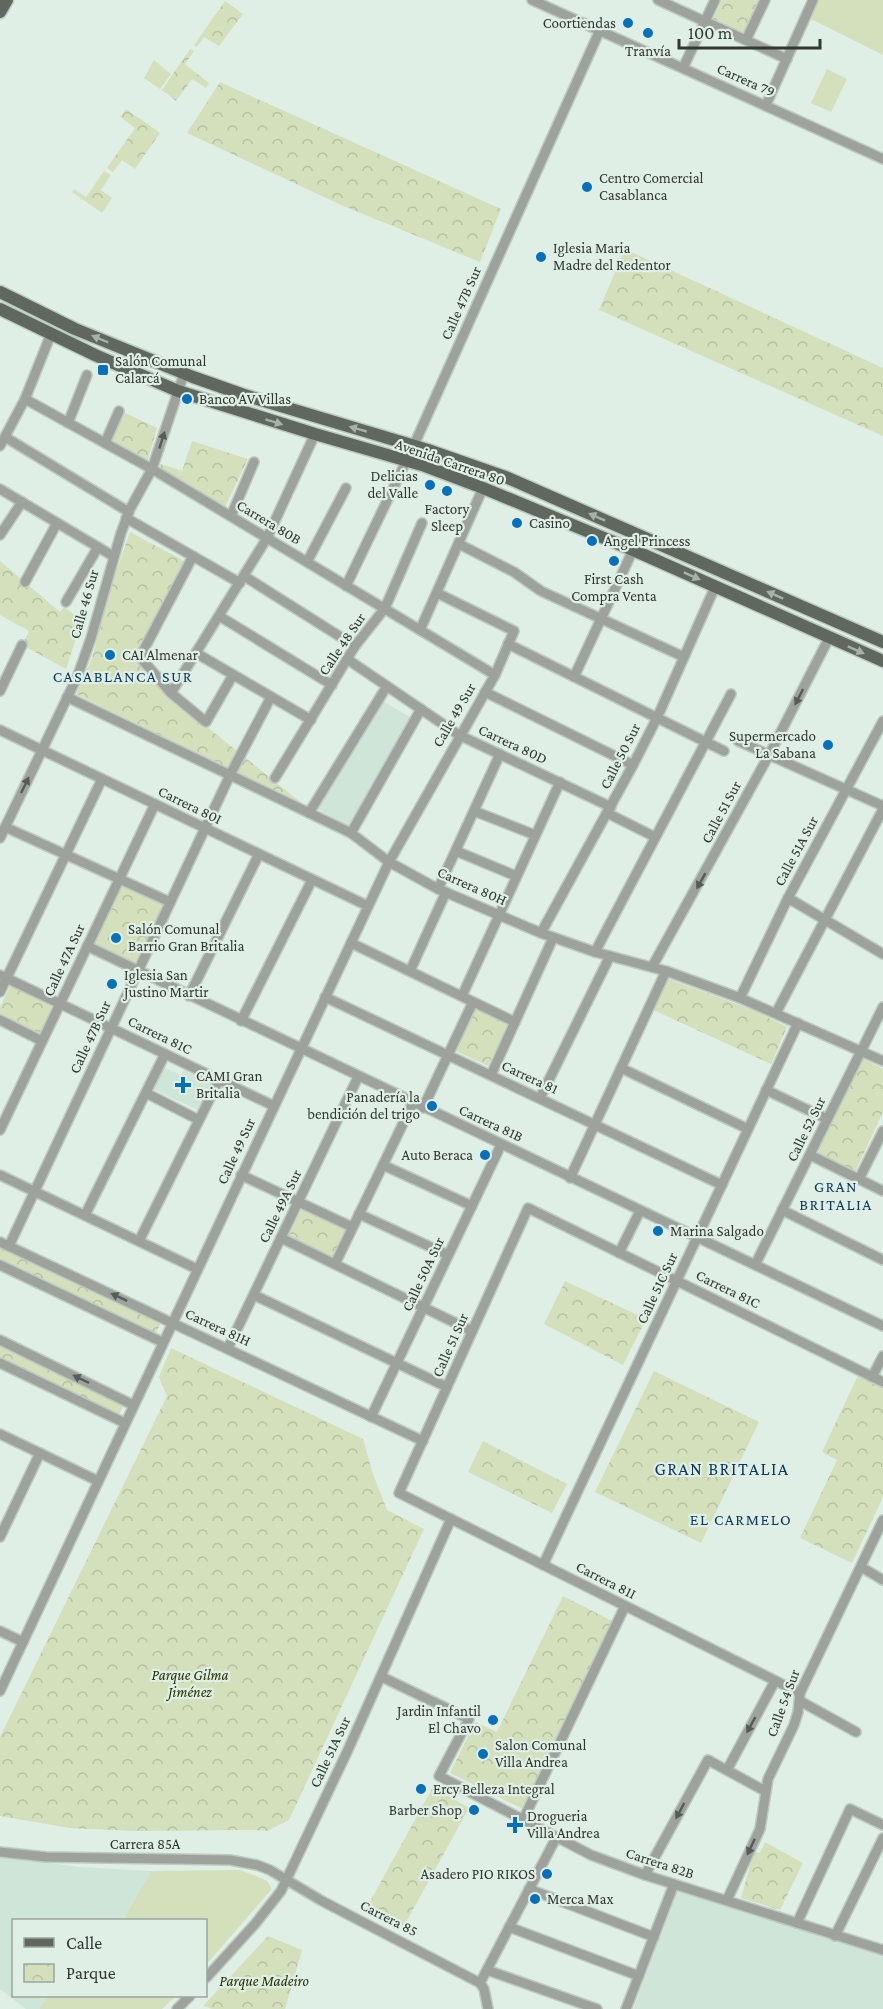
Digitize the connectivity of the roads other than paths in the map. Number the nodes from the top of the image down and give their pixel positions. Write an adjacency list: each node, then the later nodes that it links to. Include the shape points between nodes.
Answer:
1 (7, 0): 7 (main road)
2 (533, 0): 9 (street, Carrera 79)
3 (658, 0): 8 (street)
4 (715, 0): 8 (street)
5 (765, 0): 10 (street)
6 (813, 0): 11 (street)
7 (0, 12)
8 (705, 21): 10 (street); 12 (street)
9 (600, 30): 12 (street, Carrera 79); 27 (street, Calle 47B Sur)
10 (746, 40): 11 (street)
11 (787, 59): 13 (street)
12 (683, 68): 13 (street, Carrera 79)
13 (766, 105): 14 (street, Carrera 79)
14 (883, 159)
15 (0, 292): 18 (main road, Avenida Carrera 80, one-way to 15, via 75,329)
16 (0, 309): 17 (main road, Avenida Carrera 80)
17 (51, 334): 20 (main road, Avenida Carrera 80); 21 (street)
18 (184, 374): 20 (street, Calle 46 Sur); 27 (main road, Avenida Carrera 80, one-way to 18)
19 (87, 375): 23 (street)
20 (178, 391): 24 (main road, Avenida Carrera 80, one-way to 24); 30 (street, Calle 46 Sur, one-way to 20)
21 (25, 399): 23 (street, Carrera 80B); 25 (street)
22 (119, 411): 26 (street)
23 (68, 423): 26 (street, Carrera 80B)
24 (315, 434): 28 (main road, Avenida Carrera 80); 40 (street)
25 (3, 442): 35 (street)
26 (105, 443): 30 (street, Carrera 80B)
27 (414, 445): 28 (street, Calle 47B Sur); 43 (main road, Avenida Carrera 80, one-way to 27, via 508,478)
28 (406, 461): 32 (main road, Avenida Carrera 80); 51 (street, Calle 47B Sur)
29 (254, 462): 36 (street)
30 (152, 469): 35 (street, Calle 46 Sur); 36 (street, Carrera 80B)
31 (346, 488): 47 (street)
32 (483, 488): 41 (street); 44 (main road, Avenida Carrera 80)
33 (0, 489): 34 (street)
34 (22, 502): 37 (street); 39 (street)
35 (128, 515): 45 (street, Calle 46 Sur); 46 (street)
36 (231, 516): 40 (street, Carrera 80B)
37 (57, 523): 42 (street); 50 (street)
38 (422, 523): 55 (street, Calle 48 Sur)
39 (0, 535)
40 (267, 538): 47 (street, Carrera 80B); 49 (street)
41 (459, 544): 53 (street); 58 (street, via 514,572 541,591)
42 (98, 547): 45 (street); 54 (street)
43 (666, 547): 48 (main road); 57 (main road, Avenida Carrera 80, one-way to 43)
44 (633, 550): 48 (main road, Avenida Carrera 80); 58 (street)
45 (113, 556): 79 (street, Calle 46 Sur, via 91,638)
46 (193, 556): 49 (street); 77 (street, via 140,657)
47 (307, 562): 51 (street, Carrera 80B)
48 (659, 562): 52 (main road, Avenida Carrera 80, one-way to 52)
49 (242, 579): 56 (street); 65 (street)
50 (24, 582)
51 (346, 586): 55 (street, Carrera 80B)
52 (716, 587): 61 (main road, Avenida Carrera 80); 67 (street, Calle 50 Sur)
53 (437, 593): 60 (street); 63 (street, Calle 49 Sur, via 514,631)
54 (66, 602)
55 (385, 608): 60 (street, Carrera 80B); 65 (street, Calle 48 Sur)
56 (219, 616): 66 (street); 73 (street)
57 (829, 618): 59 (main road, Avenida Carrera 80); 61 (main road)
58 (601, 619): 67 (street); 72 (street)
59 (844, 625): 61 (main road); 62 (main road, Avenida Carrera 80)
60 (420, 630): 71 (street, Carrera 80B)
61 (828, 641): 69 (main road, Avenida Carrera 80, one-way to 69); 92 (street, Calle 51 Sur, one-way to 92)
62 (883, 642)
63 (508, 644): 71 (street, Calle 49 Sur); 72 (street)
64 (22, 645): 75 (street)
65 (356, 646): 68 (street, Calle 48 Sur)
66 (196, 653): 70 (street); 77 (street)
67 (684, 657): 82 (street, Calle 50 Sur)
68 (347, 659): 73 (street, Calle 48 Sur); 74 (street, Carrera 80D)
69 (883, 662)
70 (233, 675): 77 (street, via 206,722); 80 (street)
71 (495, 675): 76 (street, Calle 49 Sur)
72 (574, 677): 82 (street)
73 (332, 685): 83 (street, Calle 48 Sur)
74 (387, 686): 81 (street, Carrera 80D); 103 (street)
75 (1, 687)
76 (485, 692): 86 (street, Calle 49 Sur); 93 (street)
77 (171, 693)
78 (731, 694): 88 (street)
79 (67, 697): 89 (street, Calle 46 Sur); 94 (street, Carrera 80H)
80 (271, 697): 83 (street); 94 (street, Calle 47B Sur)
81 (421, 709): 86 (street, Carrera 80D); 106 (street)
82 (657, 718): 88 (street); 93 (street, Calle 50 Sur)
83 (311, 720): 95 (street, Calle 48 Sur)
84 (883, 721): 98 (street, Calle 51A Sur)
85 (0, 730): 89 (street, Carrera 80I)
86 (459, 735): 91 (street, Carrera 80D); 113 (street, Calle 49 Sur)
87 (738, 741): 92 (street)
88 (705, 742): 90 (street); 108 (street)
89 (42, 751): 96 (street, Carrera 80I); 104 (street, Calle 46 Sur, one-way to 89)
90 (724, 751)
91 (500, 754): 97 (street, Carrera 80D); 102 (street)
92 (769, 755): 98 (street); 130 (street, Calle 51 Sur, one-way to 130)
93 (633, 765): 101 (street, Calle 50 Sur)
94 (230, 775): 103 (street, Carrera 80H); 105 (street, Calle 47B Sur)
95 (275, 778)
96 (102, 779): 99 (street, Carrera 80I); 111 (street)
97 (560, 782): 101 (street, Carrera 80D); 107 (street)
98 (846, 790): 100 (street); 118 (street, Calle 51A Sur)
99 (155, 804): 105 (street, Carrera 80I); 115 (street, Calle 47A Sur)
100 (883, 807): 122 (street)
101 (609, 810): 108 (street, Carrera 80D); 123 (street, Calle 50 Sur)
102 (474, 811): 107 (street); 110 (street)
103 (309, 813): 106 (street, Carrera 80H)
104 (5, 827): 109 (street, Calle 46 Sur); 111 (street)
105 (205, 828): 112 (street, Carrera 80I); 119 (street, Calle 47B Sur)
106 (351, 833): 113 (street, Carrera 80H)
107 (535, 835): 114 (street)
108 (655, 837): 127 (street)
109 (0, 838)
110 (456, 850): 114 (street); 117 (street)
111 (65, 854): 115 (street); 134 (street)
112 (259, 854): 116 (street, Carrera 80I); 136 (street)
113 (389, 862): 117 (street, Carrera 80H); 120 (street, Calle 49 Sur)
114 (516, 876): 121 (street)
115 (119, 878): 119 (street); 126 (street, Calle 47A Sur)
116 (312, 879): 120 (street, Carrera 80I); 145 (street)
117 (442, 890): 121 (street, Carrera 80H); 132 (street)
118 (788, 898): 122 (street); 139 (street, Calle 51A Sur)
119 (170, 902): 131 (street, Calle 47B Sur)
120 (368, 906): 125 (street, Calle 49 Sur)
121 (498, 914): 123 (street, Carrera 80H); 137 (street)
122 (825, 920): 128 (street); 143 (street)
123 (541, 933): 124 (street, Carrera 80H)
124 (553, 938): 127 (street, Carrera 80H); 146 (street)
125 (351, 943): 132 (street); 138 (street, Calle 49 Sur)
126 (87, 946): 131 (street, Carrera 81B); 141 (street, Calle 47A Sur)
127 (595, 952): 129 (street, Carrera 80H)
128 (883, 954)
129 (610, 956): 130 (street, Carrera 80H); 161 (street)
130 (652, 967): 133 (street, Carrera 80H)
131 (138, 971): 136 (street, Carrera 81B); 148 (street, Calle 47B Sur)
132 (410, 971): 137 (street)
133 (666, 971): 139 (street, Carrera 80H); 155 (street)
134 (3, 977): 135 (street); 141 (street, Carrera 81C)
135 (0, 992)
136 (189, 996): 145 (street, Carrera 81B)
137 (462, 996): 140 (street)
138 (325, 997): 150 (street, Calle 49 Sur); 153 (street, Carrera 81)
139 (740, 998): 143 (street, Carrera 80H)
140 (473, 1002): 146 (street); 153 (street)
141 (60, 1004): 148 (street, Carrera 81C); 149 (street, Calle 47A Sur)
142 (883, 1007): 151 (street, Calle 52 Sur)
143 (776, 1013): 147 (street, Carrera 80H)
144 (0, 1020): 149 (street)
145 (242, 1021): 150 (street, Carrera 81B)
146 (515, 1022): 156 (street)
147 (798, 1023): 151 (street, Carrera 80H); 159 (street, Calle 51C Sur)
148 (111, 1028): 152 (street, Carrera 81C); 179 (street, Calle 47B Sur)
149 (42, 1041): 169 (street, Calle 47A Sur)
150 (300, 1050): 157 (street, Carrera 81B); 163 (street, Calle 49 Sur)
151 (861, 1052): 154 (street, Carrera 80H); 165 (street, Calle 52 Sur)
152 (165, 1054): 158 (street, Carrera 81C); 160 (street)
153 (448, 1055): 156 (street, Carrera 81); 164 (street)
154 (883, 1061)
155 (621, 1068): 167 (street); 168 (street)
156 (491, 1075): 161 (street, Carrera 81)
157 (358, 1077): 162 (street, Carrera 81B); 181 (street, Calle 49A Sur)
158 (219, 1080): 163 (street, Carrera 81C); 166 (street)
159 (766, 1090): 165 (street); 168 (street, Calle 51C Sur)
160 (146, 1092): 166 (street); 187 (street)
161 (540, 1098): 167 (street, Carrera 81)
162 (413, 1103): 164 (street, Carrera 81B); 173 (street)
163 (274, 1106): 175 (street, Calle 49 Sur)
164 (423, 1108): 171 (street, Carrera 81B)
165 (827, 1119): 172 (street, Calle 52 Sur)
166 (199, 1120): 191 (street)
167 (595, 1124): 176 (street); 178 (street, Carrera 81)
168 (748, 1129): 178 (street, Calle 51C Sur)
169 (0, 1130)
170 (883, 1132): 177 (street)
171 (501, 1145): 176 (street, Carrera 81B); 182 (street, Calle 50A Sur)
172 (810, 1155): 177 (street); 185 (street, Calle 52 Sur)
173 (383, 1165): 182 (street); 186 (street)
174 (0, 1175): 179 (street)
175 (241, 1175): 181 (street); 199 (street, Calle 49 Sur)
176 (570, 1178): 184 (street, Carrera 81B)
177 (859, 1179): 180 (street)
178 (722, 1185): 190 (street, Calle 51C Sur)
179 (34, 1191): 187 (street); 192 (street, Calle 47B Sur)
180 (883, 1191)
181 (298, 1202): 188 (street); 189 (street, Calle 49A Sur)
182 (471, 1206): 194 (street, Calle 50A Sur)
183 (528, 1208): 193 (street, Carrera 81C); 205 (street, Calle 51 Sur)
184 (640, 1210): 190 (street, Carrera 81B); 193 (street)
185 (782, 1210): 195 (street); 198 (street, Calle 52 Sur)
186 (359, 1214): 188 (street); 194 (street)
187 (86, 1215): 191 (street)
188 (352, 1227): 196 (street)
189 (281, 1238): 196 (street); 201 (street, Calle 49A Sur)
190 (697, 1238): 198 (street, Carrera 81B); 200 (street, Calle 51C Sur)
191 (139, 1241): 199 (street)
192 (4, 1244): 203 (street, Carrera 81H, one-way to 192)
193 (619, 1253): 200 (street, Carrera 81C)
194 (448, 1255): 202 (street, Calle 50A Sur)
195 (883, 1260)
196 (335, 1264): 202 (street)
197 (0, 1265): 207 (street)
198 (755, 1265): 204 (street, Carrera 81B)
199 (197, 1269): 203 (street, Calle 49 Sur)
200 (677, 1281): 212 (street, Carrera 81C); 226 (street, Calle 51C Sur)
201 (254, 1295): 208 (street, Calle 49A Sur); 211 (street)
202 (423, 1307): 205 (street); 211 (street, Calle 50A Sur)
203 (172, 1322): 207 (street, Calle 49 Sur); 208 (street, Carrera 81H)
204 (883, 1326)
205 (472, 1331): 214 (street, Calle 51 Sur)
206 (0, 1340): 215 (street, one-way to 206)
207 (162, 1342): 215 (street, Calle 49 Sur)
208 (228, 1348): 216 (street, Carrera 81H)
209 (883, 1356): 212 (street)
210 (0, 1363): 217 (street)
211 (397, 1363): 214 (street); 216 (street, Calle 50A Sur)
212 (872, 1377): 213 (street, Carrera 81C)
213 (883, 1382)
214 (447, 1387): 219 (street, Calle 51 Sur)
215 (133, 1404): 217 (street, Calle 49 Sur)
216 (371, 1417): 219 (street, Carrera 81H)
217 (125, 1423): 221 (street, Calle 49 Sur)
218 (0, 1434): 220 (street)
219 (423, 1441): 222 (street, Calle 51 Sur)
220 (40, 1453): 221 (street); 225 (street)
221 (98, 1481): 231 (street, Calle 49 Sur)
222 (399, 1493): 223 (street, Carrera 81I)
223 (451, 1519): 226 (street, Carrera 81I); 232 (street, Calle 51A Sur)
224 (883, 1520): 227 (street, Calle 54 Sur)
225 (0, 1537)
226 (543, 1565): 229 (street, Carrera 81I)
227 (861, 1567): 228 (street); 235 (street, Calle 54 Sur)
228 (883, 1580)
229 (625, 1606): 233 (street, Carrera 81I); 239 (street)
230 (0, 1631): 231 (street)
231 (23, 1642): 234 (street, Calle 49 Sur)
232 (382, 1677): 239 (street, Carrera 82B, via 469,1719 439,1776); 245 (street, Calle 51A Sur)
233 (775, 1681): 235 (street, Carrera 81I); 237 (street, one-way to 237)
234 (0, 1691)
235 (800, 1697): 236 (street, Carrera 81I); 238 (street, Calle 54 Sur, via 794,1725 770,1772)
236 (856, 1732)
237 (726, 1770): 238 (street); 244 (street, one-way to 244, via 708,1760)
238 (765, 1791): 248 (street, Calle 54 Sur, one-way to 248, via 760,1829)
239 (523, 1820): 241 (street, Carrera 82B)
240 (883, 1825): 249 (street, via 850,1809)
241 (556, 1838): 244 (street, Carrera 82B); 247 (street)
242 (883, 1838): 251 (street)
243 (0, 1852): 245 (street, Carrera 85A, via 75,1858 230,1860 257,1865)
244 (645, 1875): 246 (street, Carrera 82B)
245 (286, 1880): 256 (street, Calle 51A Sur, via 274,1902); 257 (street, Carrera 85)
246 (674, 1884): 248 (street, Carrera 82B); 252 (street)
247 (529, 1889): 250 (street); 252 (street)
248 (727, 1900): 249 (street, Carrera 82B)
249 (797, 1923): 251 (street, Carrera 82B)
250 (509, 1927): 254 (street); 255 (street)
251 (835, 1936): 253 (street, Carrera 82B)
252 (654, 1937): 255 (street)
253 (883, 1950)
254 (487, 1970): 257 (street); 261 (street)
255 (639, 1976): 262 (street)
256 (207, 1977)
257 (480, 1983): 260 (street)
258 (187, 1997): 259 (street)
259 (177, 2009)
260 (488, 2009)
261 (597, 2009)
262 (626, 2009)

